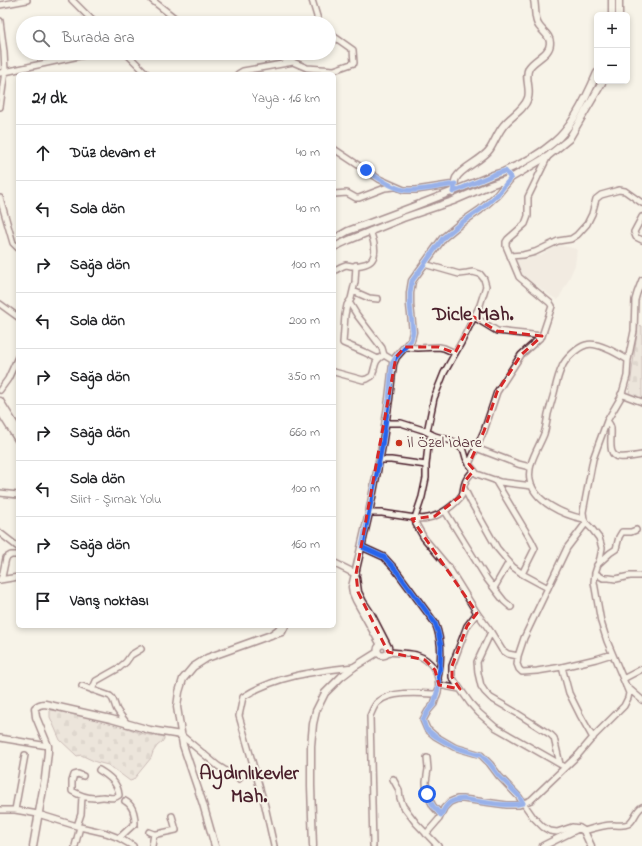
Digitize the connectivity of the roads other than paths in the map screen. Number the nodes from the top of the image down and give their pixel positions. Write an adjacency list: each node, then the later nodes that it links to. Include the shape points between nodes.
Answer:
1 (27, 0): 8 (street)
2 (72, 0): 11 (street)
3 (152, 0): 12 (street)
4 (312, 0): 13 (street)
5 (534, 0): 30 (street, via 538,26 549,37 550,47 534,61 527,72 528,97 524,105 504,125 490,150 460,174 455,179)
6 (612, 0): 9 (street)
7 (619, 0): 10 (street)
8 (0, 5)
9 (612, 12)
10 (619, 12)
11 (88, 16)
12 (172, 16)
13 (317, 16)
14 (0, 21): 20 (street, via 4,52)
15 (336, 38): 19 (street, via 353,50 354,63 334,70 307,68)
16 (60, 60): 20 (street)
17 (133, 60): 21 (street)
18 (288, 60): 19 (street)
19 (293, 62): 22 (street)
20 (3, 72): 25 (street)
21 (145, 72)
22 (241, 72)
23 (594, 80): 28 (street, via 567,130 545,149)
24 (601, 84): 27 (street, via 569,138)
25 (0, 107)
26 (336, 150): 31 (street)
27 (548, 156): 29 (street); 43 (street, via 528,197 528,216 525,224 506,242)
28 (505, 171): 29 (street); 32 (street)
29 (511, 178): 35 (street); 44 (street, via 480,210 443,238)
30 (455, 184): 31 (street, via 416,190); 32 (street)
31 (395, 187): 33 (street, via 359,198 347,193)
32 (453, 192): 35 (street); 39 (street, via 348,231)
33 (336, 194)
34 (0, 198): 41 (street)
35 (453, 201): 38 (street)
36 (642, 203): 43 (street, via 625,191 601,195 596,199 587,224 571,239 558,241 530,254)
37 (642, 217): 40 (street, via 634,232 636,237)
38 (370, 231): 42 (street); 45 (street, via 374,240 375,255 367,264)
39 (336, 238)
40 (642, 240)
41 (16, 246)
42 (336, 246)
43 (510, 256): 55 (street, via 518,278 552,306)
44 (424, 264): 54 (street, via 459,274 480,274 486,286); 56 (street, via 412,281 410,305 413,332)
45 (356, 265): 46 (street, via 346,265); 49 (street)
46 (336, 270)
47 (642, 280): 48 (street)
48 (640, 288): 60 (street, via 635,300 634,331)
49 (353, 291): 50 (street); 51 (street)
50 (378, 299)
51 (349, 302): 58 (street, via 382,348); 59 (street, via 345,315 343,343)
52 (0, 304): 53 (street)
53 (16, 316)
54 (474, 317): 55 (street, via 497,331); 57 (street)
55 (542, 336): 74 (street, via 521,355 497,392)
56 (405, 347): 57 (street, via 439,347); 62 (street)
57 (455, 353): 72 (street, via 434,398)
58 (384, 355): 59 (street); 62 (street)
59 (378, 360): 63 (street, via 372,376 368,379)
60 (628, 360): 65 (street, via 627,376); 79 (street, via 601,346 588,344 569,357 562,366 544,433)
61 (16, 361): 64 (street)
62 (394, 361): 70 (street)
63 (336, 373)
64 (0, 390)
65 (621, 394): 67 (street); 69 (street)
66 (0, 401): 71 (street)
67 (642, 402)
68 (0, 412): 73 (street)
69 (607, 421): 75 (street, via 611,429 612,454 619,457); 89 (street, via 593,459 583,512)
70 (385, 423): 72 (street, via 401,423); 76 (street)
71 (16, 427)
72 (429, 433): 77 (street, via 452,440 464,451); 78 (street)
73 (16, 437)
74 (476, 448): 77 (street); 79 (street)
75 (642, 455)
76 (379, 460): 78 (street); 87 (street)
77 (469, 464): 80 (street)
78 (426, 465): 88 (street, via 426,478)
79 (530, 467): 82 (street)
80 (474, 470): 81 (street, via 477,474); 83 (street, via 465,481)
81 (495, 480): 82 (street); 100 (street, via 535,548)
82 (532, 486): 89 (street, via 538,497 548,504)
83 (464, 487): 86 (street, via 462,495); 95 (street, via 497,548)
84 (0, 493): 85 (street)
85 (16, 495)
86 (445, 511): 88 (street, via 428,519); 104 (street)
87 (369, 513): 88 (street); 93 (street)
88 (415, 518): 107 (street, via 424,538 449,568)
89 (585, 521): 97 (street, via 600,538 602,548); 105 (street, via 567,548)
90 (636, 530): 97 (street, via 622,532 616,549)
91 (0, 533): 92 (street)
92 (16, 545)
93 (362, 547): 99 (street); 120 (street, via 384,557 435,623 441,646)
94 (16, 555): 103 (street, via 6,558)
95 (509, 562): 100 (street); 104 (street)
96 (336, 564): 99 (street)
97 (597, 565): 98 (street)
98 (595, 573): 101 (street, via 603,578); 115 (street, via 594,582 601,622)
99 (356, 574): 112 (street, via 358,592)
100 (522, 574): 105 (street)
101 (642, 576)
102 (16, 577): 103 (street)
103 (0, 580)
104 (494, 588): 106 (street)
105 (548, 588): 116 (street)
106 (511, 607)
107 (477, 613): 110 (street); 125 (street, via 467,626 452,666 452,676)
108 (280, 628): 111 (street)
109 (284, 628): 111 (street, via 282,632)
110 (491, 632): 116 (street, via 502,650); 136 (street, via 477,662 484,692 551,735)
111 (270, 634): 130 (street, via 207,658 193,667 183,679 179,692 177,707)
112 (386, 648): 114 (street, via 378,648); 114 (street, via 386,655 380,655); 120 (street, via 416,655 425,660 430,663)
113 (141, 649): 126 (street, via 119,668 99,679)
114 (378, 652): 117 (street)
115 (612, 654): 118 (street); 121 (street)
116 (518, 656): 118 (street, via 517,664 522,672)
117 (354, 667): 159 (street, via 317,671 274,682 243,697 240,716); 160 (street, via 325,693 313,724)
118 (562, 667): 132 (street, via 569,693)
119 (642, 669): 121 (street)
120 (438, 678): 122 (street)
121 (623, 679): 123 (street)
122 (439, 685): 125 (street); 127 (street)
123 (625, 685): 128 (street); 132 (street, via 629,693 624,706)
124 (82, 686): 126 (street)
125 (460, 689): 136 (street, via 479,713 495,727)
126 (92, 690): 129 (street, via 114,700 115,708)
127 (438, 692): 143 (street, via 434,704 423,720 426,729 454,747 481,755); 161 (street, via 388,696 377,703 370,716)
128 (642, 700)
129 (126, 724): 130 (street); 133 (street, via 42,704 35,708 36,717)
130 (182, 735): 139 (street, via 218,766); 158 (street)
131 (0, 738): 133 (street)
132 (593, 738): 136 (street)
133 (48, 746): 147 (street)
134 (25, 755): 146 (street)
135 (427, 758): 148 (street, via 427,794)
136 (562, 765): 143 (street, via 531,800)
137 (99, 770): 141 (street, via 113,780 119,795 114,798)
138 (83, 776): 141 (street, via 74,775 71,788)
139 (239, 779)
140 (393, 779): 152 (street, via 403,806)
141 (82, 796): 150 (street)
142 (125, 801): 153 (street, via 133,812 135,824)
143 (523, 803): 148 (street, via 507,805 457,799 444,808); 151 (street, via 538,823 546,829 556,832 572,827)
144 (642, 807): 151 (street, via 628,824)
145 (0, 810): 146 (street)
146 (15, 810): 147 (street)
147 (38, 814): 150 (street); 154 (street)
148 (441, 815): 152 (street)
149 (172, 816): 157 (street, via 176,830 151,833)
150 (79, 826): 153 (street); 155 (street)
151 (581, 830): 163 (street); 164 (street)
152 (426, 834): 162 (street)
153 (119, 838): 156 (street)
154 (33, 846)
155 (75, 846)
156 (133, 846)
157 (152, 846)
158 (215, 846)
159 (274, 846)
160 (313, 846)
161 (373, 846)
162 (438, 846)
163 (543, 846)
164 (591, 846)

